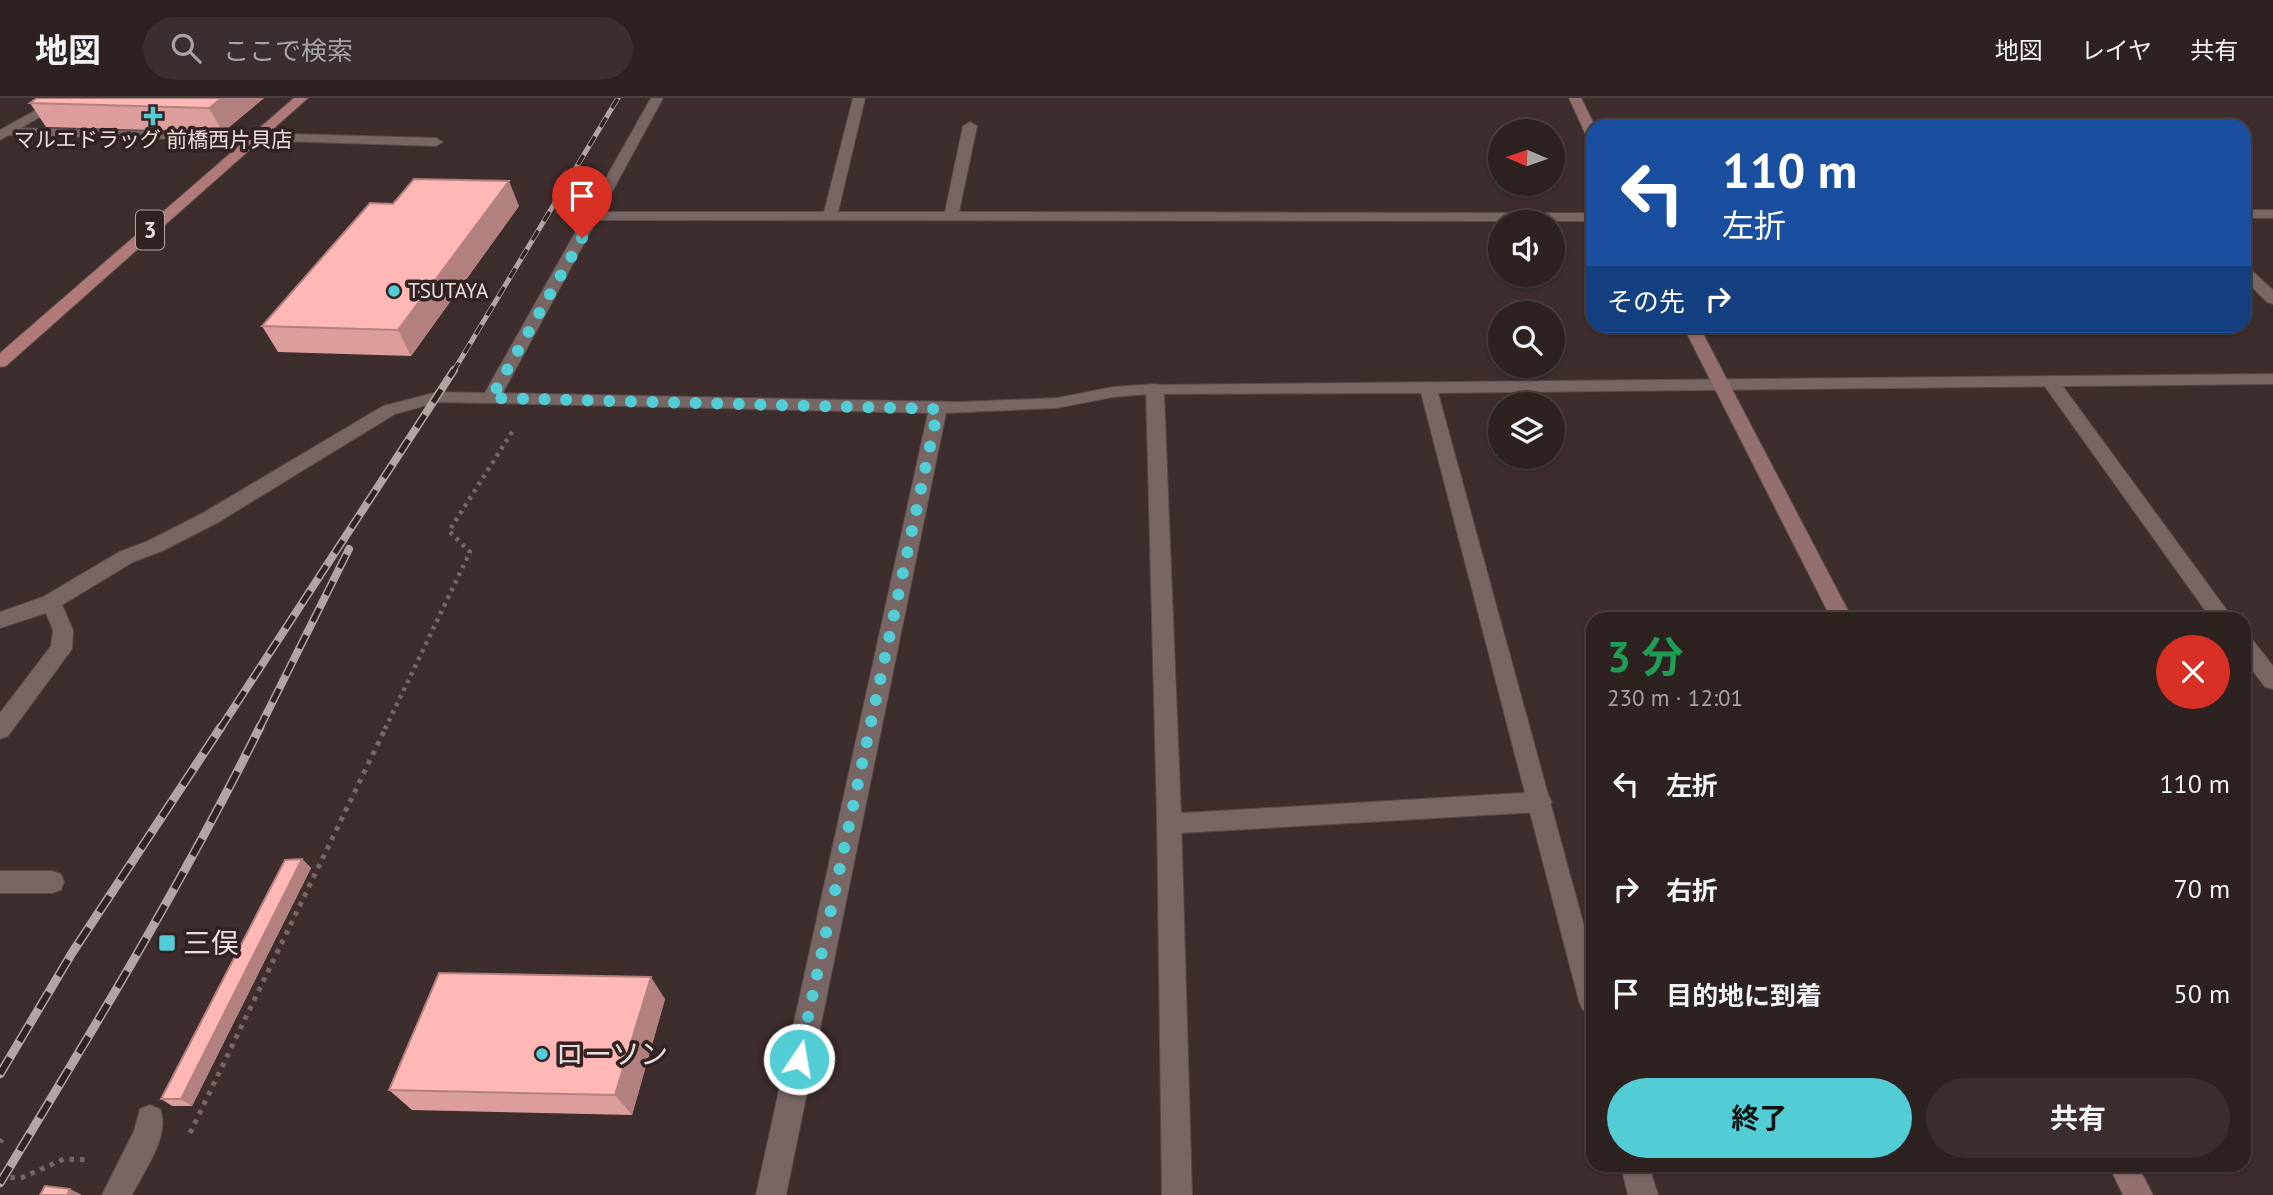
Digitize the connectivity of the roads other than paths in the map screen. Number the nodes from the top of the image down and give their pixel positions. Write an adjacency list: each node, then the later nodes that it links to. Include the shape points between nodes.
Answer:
1 (67, 98): 8 (street)
2 (302, 98): 9 (main road, 3)
3 (657, 98): 13 (street)
4 (859, 98): 14 (street)
5 (1575, 98): 6 (street)
6 (1586, 121)
7 (970, 126): 15 (street)
8 (3, 133): 9 (street)
9 (255, 137): 10 (street); 20 (main road, 3)
10 (436, 142)
11 (2251, 214): 12 (street)
12 (2273, 214)
13 (594, 216): 14 (street); 26 (street)
14 (830, 216): 15 (street)
15 (951, 217): 16 (street)
16 (1586, 217)
17 (2251, 278): 18 (street)
18 (2273, 299)
19 (1695, 333): 23 (street)
20 (0, 362)
21 (2273, 379): 22 (street)
22 (2050, 381): 23 (street); 30 (street)
23 (1723, 386): 24 (street); 29 (street)
24 (1428, 387): 25 (street); 35 (street)
25 (1155, 389): 27 (street, via 1057,403); 36 (street)
26 (491, 398): 27 (street); 28 (street, via 439,397 389,410 210,518 125,557)
27 (938, 409): 44 (street)
28 (50, 602): 31 (street); 34 (street, via 64,626 61,649)
29 (1839, 612)
30 (2218, 612)
31 (0, 620)
32 (2251, 653): 33 (street)
33 (2273, 681)
34 (0, 730)
35 (1541, 802): 36 (street, via 1180,823); 39 (street)
36 (1169, 816): 45 (street)
37 (0, 882): 38 (street)
38 (52, 883)
39 (1586, 978)
40 (150, 1119): 43 (street, via 147,1135)
41 (1637, 1172): 46 (street)
42 (2126, 1172): 47 (street)
43 (117, 1195)
44 (771, 1195)
45 (1177, 1195)
46 (1643, 1195)
47 (2138, 1195)

